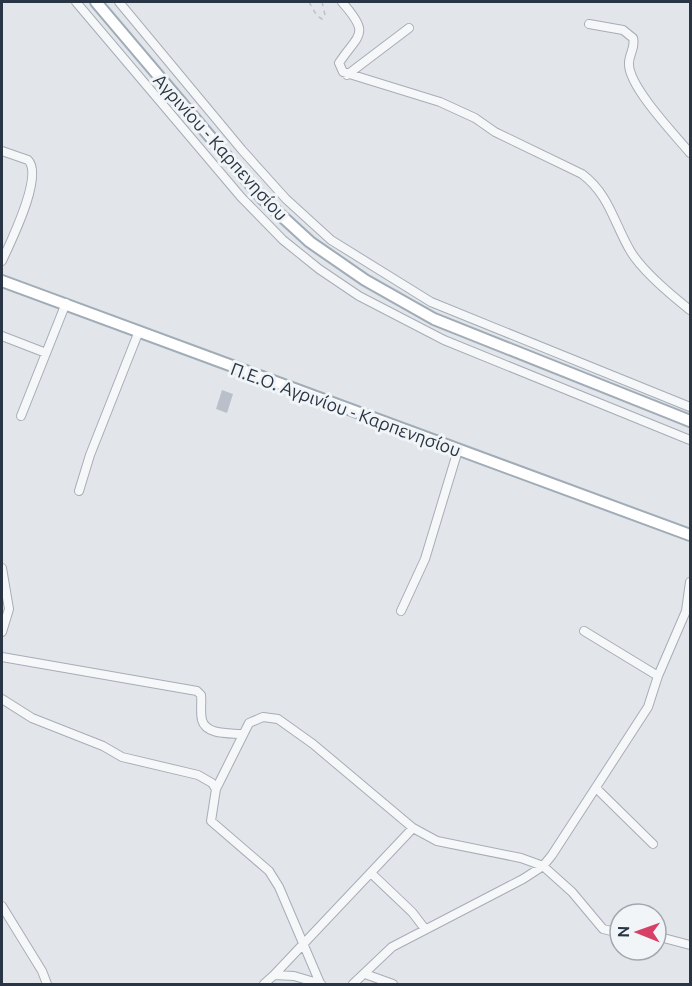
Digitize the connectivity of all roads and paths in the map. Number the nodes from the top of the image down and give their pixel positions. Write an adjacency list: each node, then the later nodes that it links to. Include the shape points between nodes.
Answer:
1 (76, 2): 22 (street, via 241,197 283,240 319,269 359,296 444,340)
2 (96, 2): 21 (main road, Αγρινίου - Καρπενησίου, via 262,198 326,253 434,319)
3 (119, 2): 19 (street, via 242,150 293,206 331,240 431,302)
4 (309, 2): 5 (path, via 322,19)
5 (322, 2)
6 (342, 2): 9 (street, via 356,19 359,32 356,43 339,63)
7 (589, 24): 11 (street, via 623,30 633,38 630,72 652,109)
8 (409, 28): 9 (street)
9 (347, 75): 15 (street, via 440,102 582,174 609,203 633,255)
10 (2, 152): 12 (street, via 28,160 33,171 18,226)
11 (690, 153)
12 (2, 261)
13 (2, 281): 14 (main road, Π.Ε.Ο. Αγρινίου - Καρπενησίου)
14 (66, 303): 16 (main road, Π.Ε.Ο. Αγρινίου - Καρπενησίου); 18 (street)
15 (690, 310)
16 (138, 331): 23 (main road, Π.Ε.Ο. Αγρινίου - Καρπενησίου); 24 (street, via 93,444)
17 (2, 336): 18 (street)
18 (46, 353): 20 (street)
19 (690, 407)
20 (21, 416)
21 (690, 421)
22 (690, 440)
23 (458, 450): 25 (main road, Π.Ε.Ο. Αγρινίου - Καρπενησίου); 28 (street, via 425,559)
24 (79, 491)
25 (690, 535)
26 (2, 568): 29 (street, via 9,609)
27 (690, 582): 32 (street, via 686,611)
28 (400, 611)
29 (2, 632)
30 (584, 632): 32 (street)
31 (2, 657): 34 (street, via 197,691 201,695 204,724 215,732)
32 (658, 676): 35 (street, via 648,707)
33 (2, 699): 36 (street, via 32,718 122,757 198,775)
34 (241, 734): 36 (street); 37 (street, via 257,719 278,719)
35 (596, 788): 38 (street); 39 (street)
36 (216, 789): 45 (street, via 212,821 269,871)
37 (413, 828): 39 (street, via 453,846 521,858); 40 (street)
38 (653, 844)
39 (543, 866): 42 (street, via 473,907); 43 (street)
40 (372, 874): 42 (street); 45 (street)
41 (2, 906): 49 (street)
42 (425, 929): 47 (street, via 383,953)
43 (608, 930)
44 (668, 939): 46 (street)
45 (304, 943): 48 (street); 51 (street)
46 (690, 945)
47 (365, 974): 52 (street); 53 (street)
48 (274, 975): 50 (street); 51 (street)
49 (47, 984)
50 (264, 984)
51 (321, 984)
52 (353, 984)
53 (393, 984)

